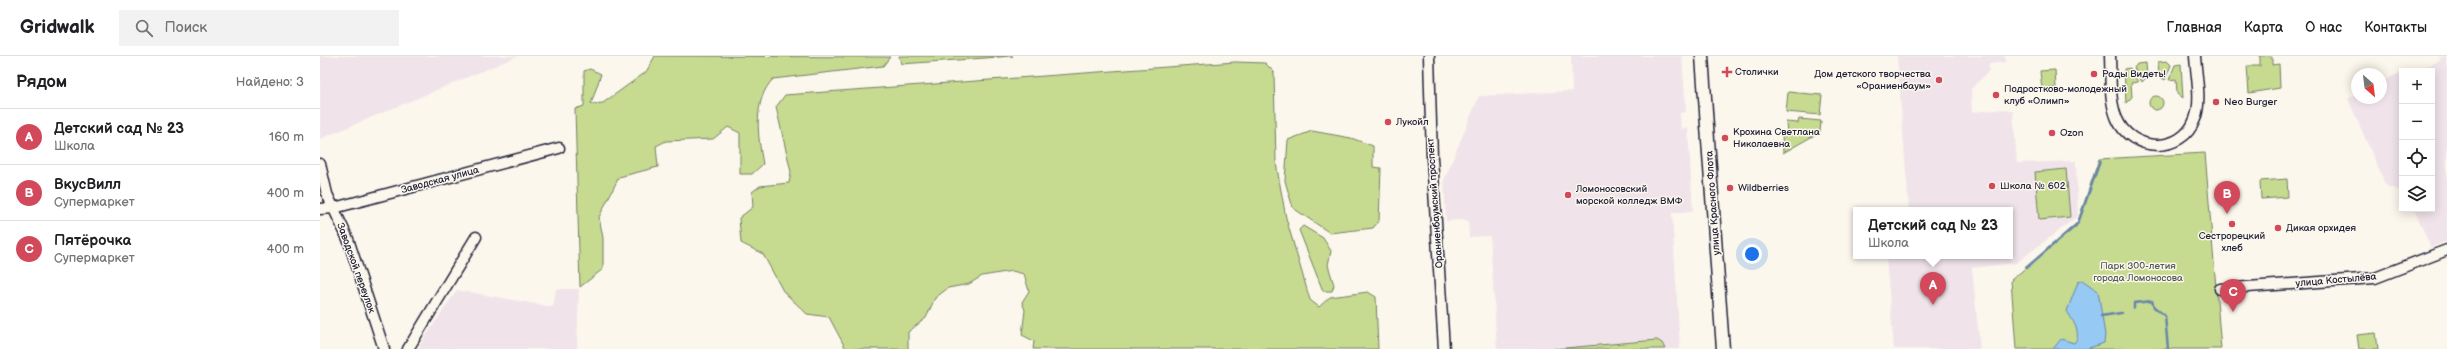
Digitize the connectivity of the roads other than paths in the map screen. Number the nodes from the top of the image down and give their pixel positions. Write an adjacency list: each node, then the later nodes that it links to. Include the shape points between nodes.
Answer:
1 (1428, 56): 14 (street, Ораниенбаумский проспект)
2 (1702, 56): 15 (main road, улица Красного Флота)
3 (2110, 56): 4 (street, via 2117,120 2121,128 2132,138 2154,145 2182,138 2195,120 2198,108)
4 (2195, 56)
5 (559, 148): 7 (street, Заводская улица)
6 (320, 164): 7 (street, Заводской переулок, via 327,194)
7 (334, 208): 8 (street, Заводская улица); 12 (street, Заводской переулок, via 348,239)
8 (320, 209)
9 (476, 237): 13 (street)
10 (2447, 250): 11 (street, улица Костылёва, via 2375,278)
11 (2220, 289)
12 (384, 349)
13 (408, 349)
14 (1444, 349)
15 (1724, 349)

